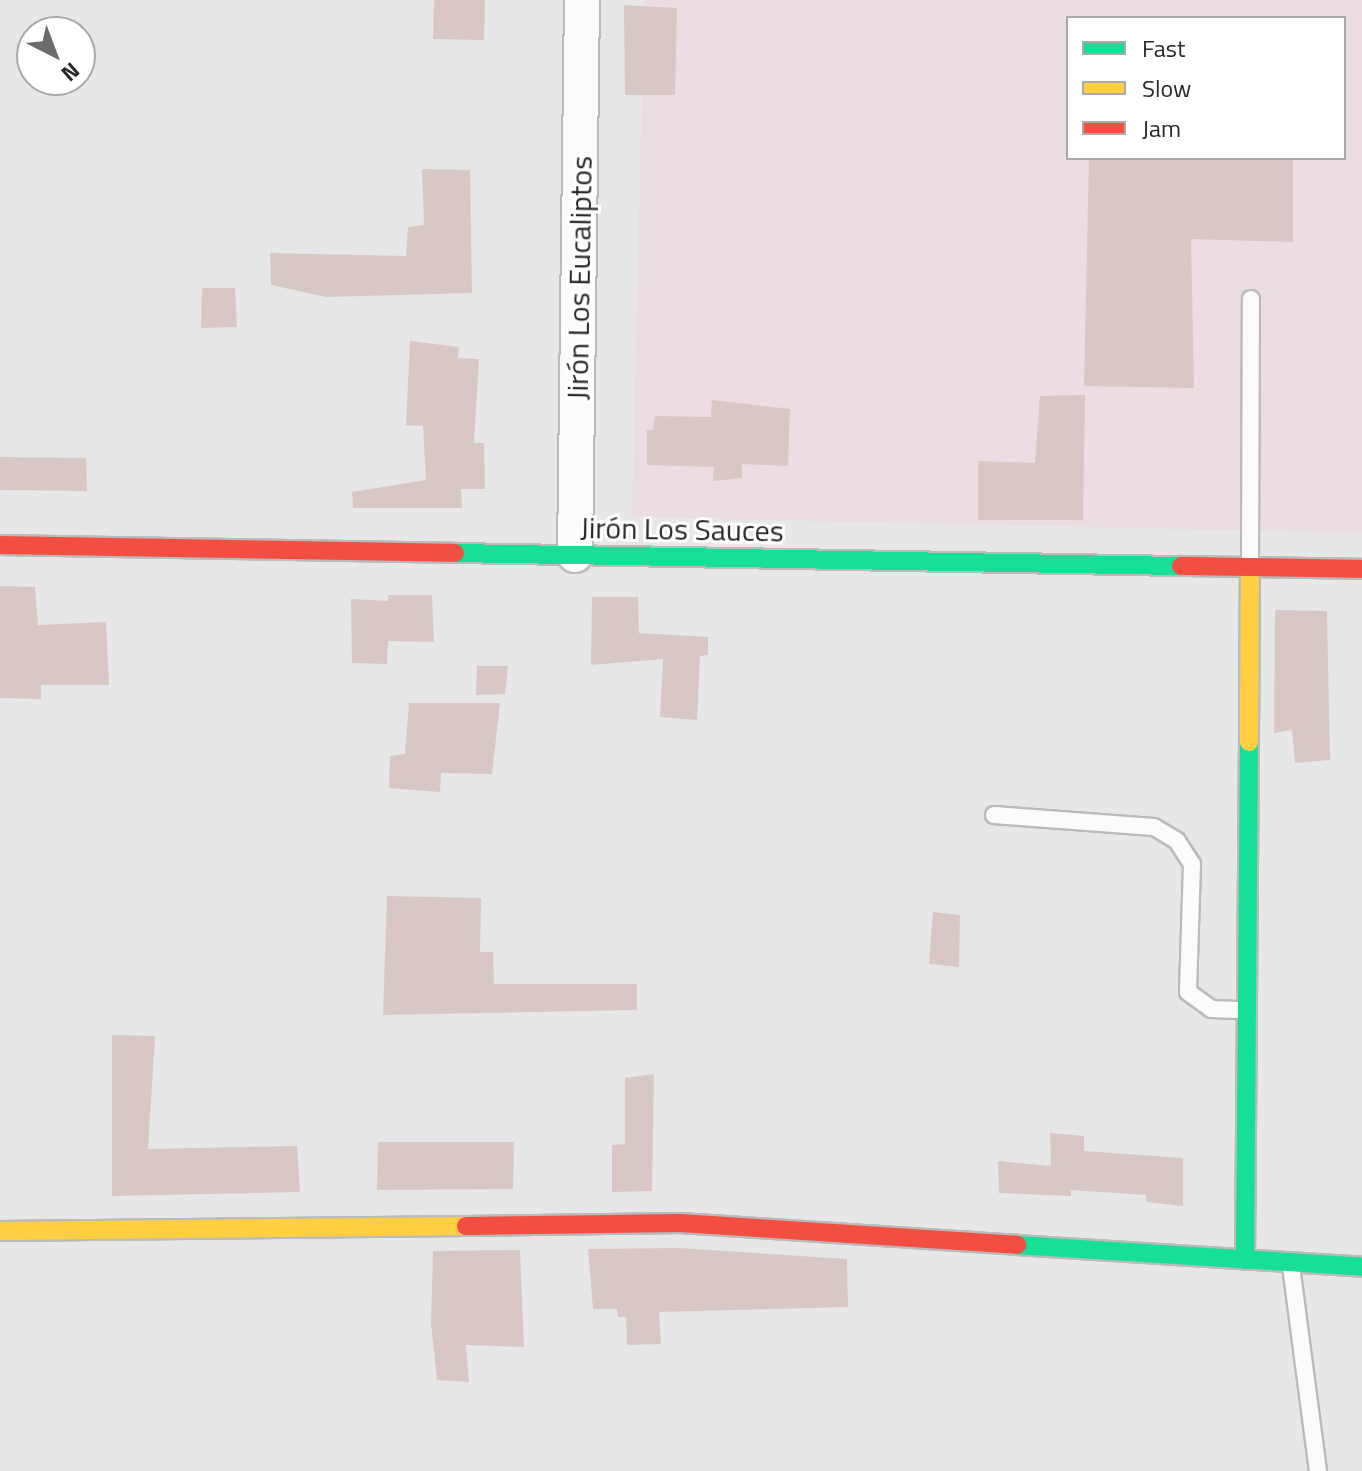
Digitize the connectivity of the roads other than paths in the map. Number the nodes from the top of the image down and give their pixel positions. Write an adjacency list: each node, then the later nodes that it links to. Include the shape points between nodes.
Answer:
1 (582, 0): 4 (street, Jirón Los Eucaliptos)
2 (1251, 299): 5 (lane)
3 (0, 545): 4 (street, Jirón Los Sauces)
4 (575, 555): 5 (street, Jirón Los Sauces)
5 (1250, 568): 6 (street, Jirón Los Sauces); 8 (street)
6 (1362, 569)
7 (994, 815): 8 (lane, via 1154,827 1177,841 1192,864 1188,992 1211,1009)
8 (1251, 1010): 10 (street)
9 (0, 1231): 10 (street, via 680,1223)
10 (1245, 1260): 11 (street)
11 (1291, 1262): 12 (street); 13 (lane)
12 (1362, 1267)
13 (1318, 1471)

